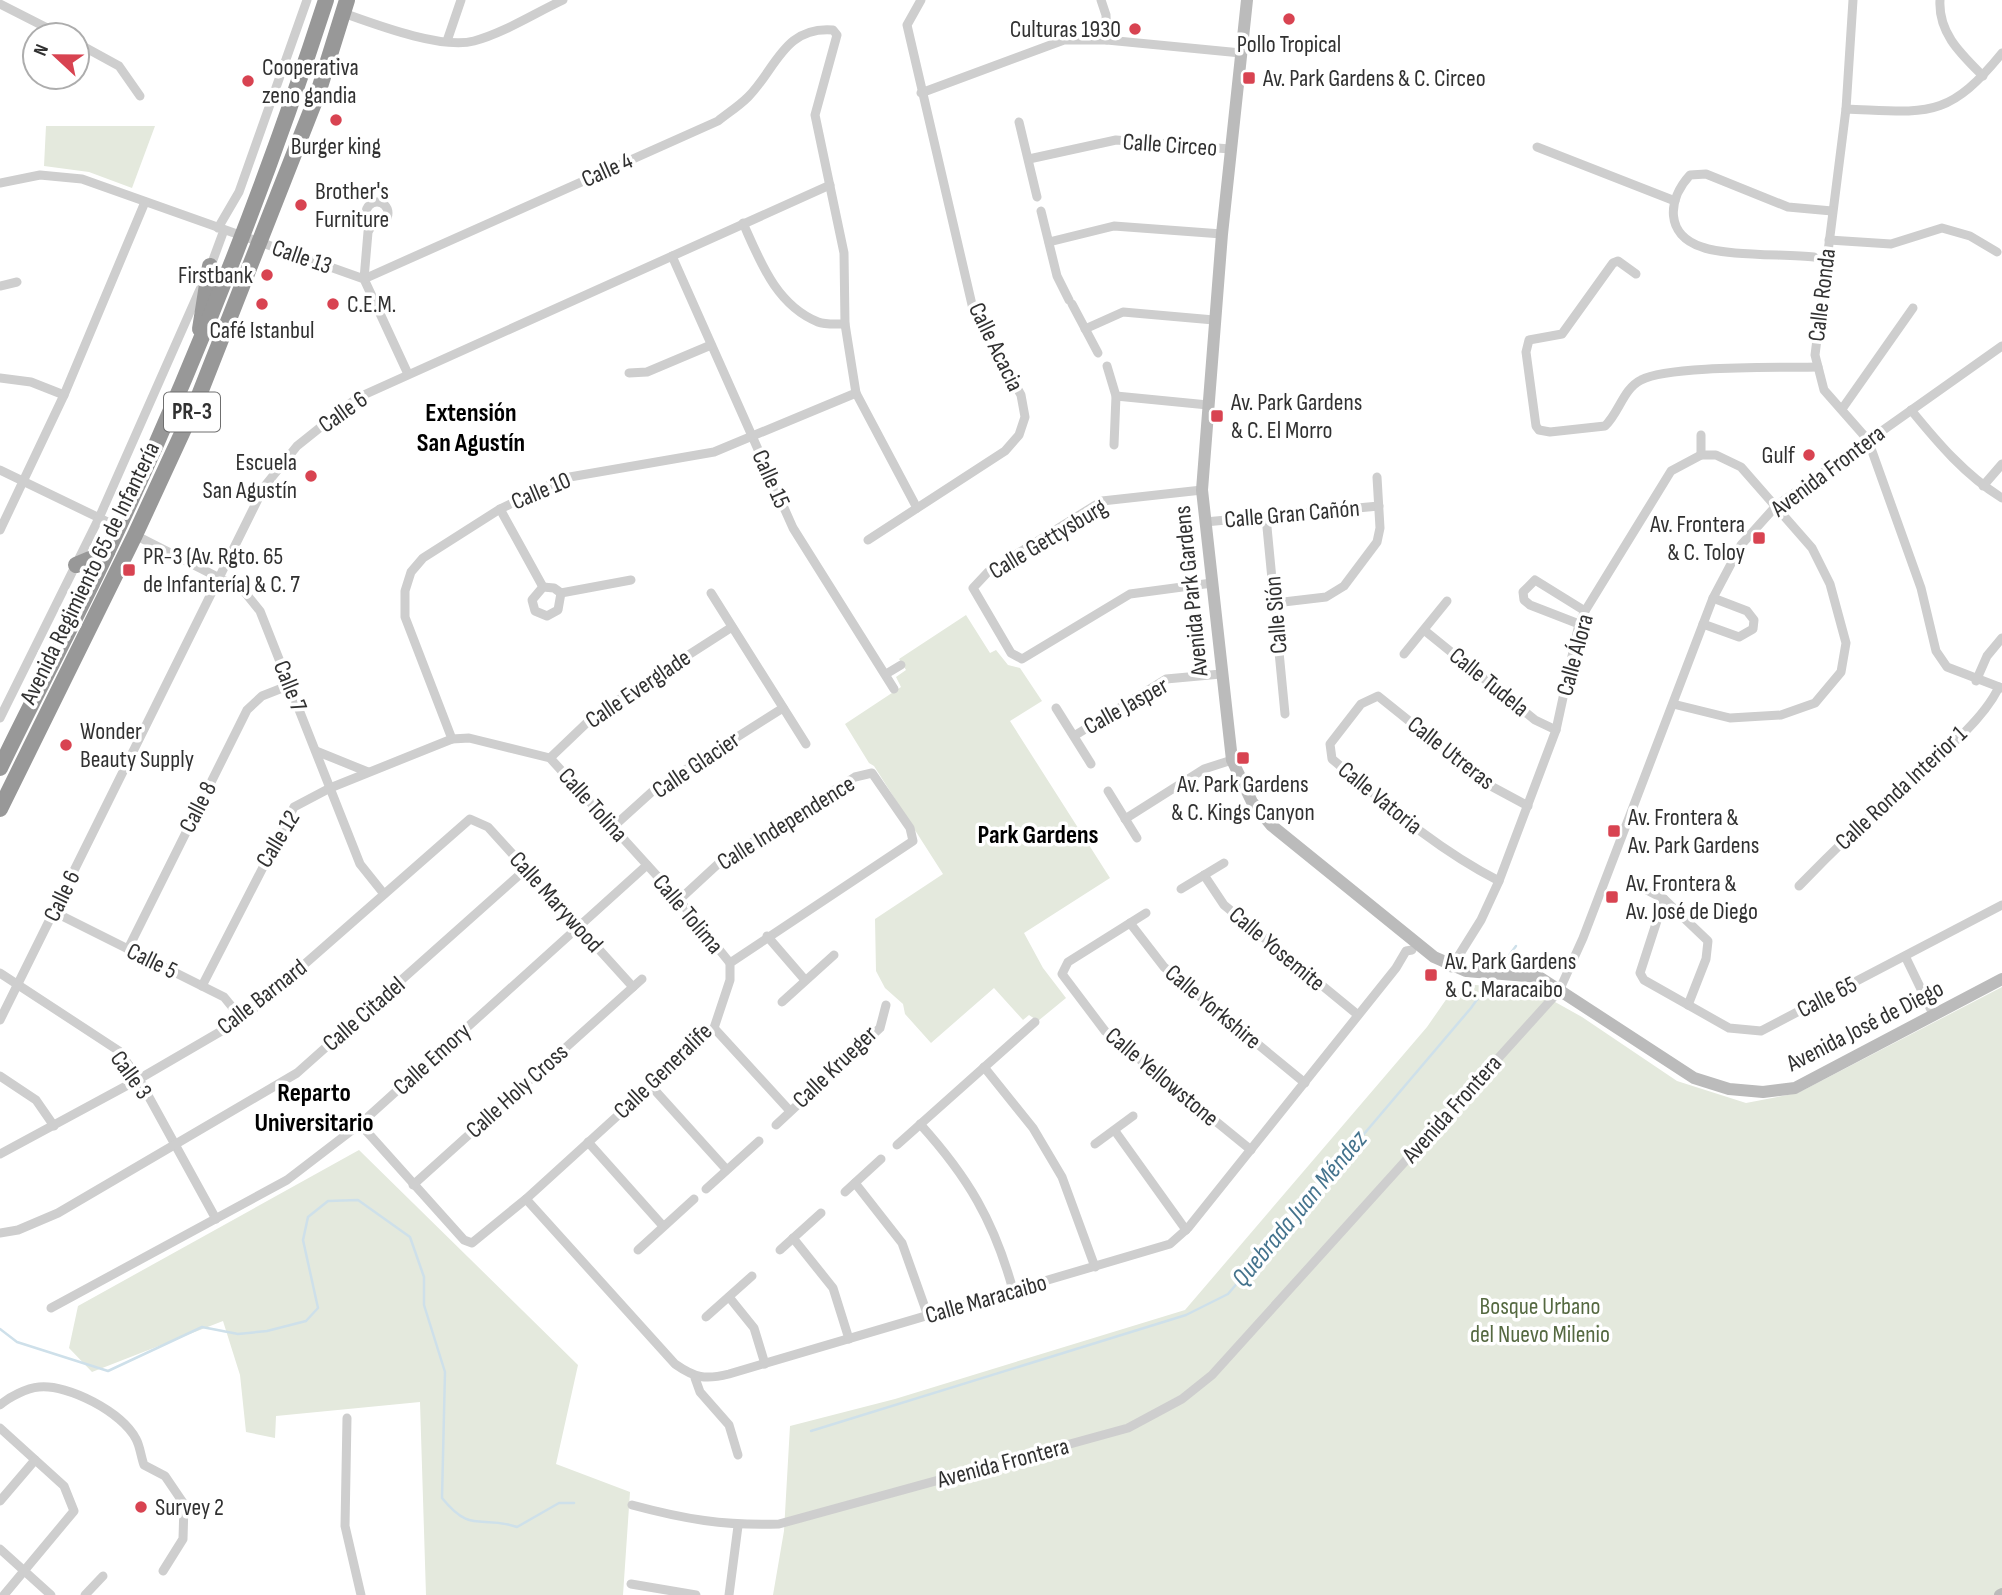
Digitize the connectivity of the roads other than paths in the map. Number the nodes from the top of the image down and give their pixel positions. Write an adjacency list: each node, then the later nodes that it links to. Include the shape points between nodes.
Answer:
1 (307, 0): 35 (street, via 239,192)
2 (326, 0): 37 (highway, Avenida Regimiento 65 de Infantería / PR-3)
3 (461, 0): 14 (street)
4 (563, 0): 14 (street, via 473,42)
5 (921, 0): 19 (street, Calle Acacia, via 907,25)
6 (1101, 0): 13 (street)
7 (1247, 0): 16 (street, Avenida Park Gardens)
8 (1853, 0): 21 (street, Calle Ronda)
9 (1940, 0): 18 (street, via 1939,17 1953,46)
10 (0, 4): 12 (street)
11 (345, 6): 14 (street, via 397,32); 37 (highway, Avenida Regimiento 65 de Infantería / PR-3, via 318,93)
12 (33, 21)
13 (1107, 40): 16 (street); 19 (street, via 1064,40)
14 (447, 41)
15 (91, 50): 20 (street, via 119,65)
16 (1241, 52): 24 (street, Avenida Park Gardens)
17 (2002, 53): 18 (street)
18 (1983, 76): 21 (street, via 1962,96 1926,112)
19 (921, 93): 81 (street, Calle Acacia, via 973,309 1021,395 1025,417 1019,435 1005,451)
20 (140, 96)
21 (1846, 109): 32 (street, Calle Ronda)
22 (1019, 122): 25 (street)
23 (1537, 146): 29 (street)
24 (1230, 149): 25 (street, Calle Circeo, via 1116,140); 36 (street, Avenida Park Gardens)
25 (1029, 159): 28 (street)
26 (0, 183): 30 (street, Calle 13, via 40,175 82,179)
27 (830, 185): 34 (street, Calle 6); 45 (street, Calle 4, via 815,115 837,35 833,30 818,29 787,44 749,96 718,121); 50 (street, via 844,253)
28 (1037, 197)
29 (1675, 201): 32 (street, via 1681,185 1698,173 1788,207); 42 (street, via 1673,223 1680,235 1701,247)
30 (145, 202): 35 (street, Calle 13); 62 (street)
31 (1041, 211): 39 (street)
32 (1832, 211): 38 (street, Calle Ronda)
33 (373, 223): 45 (street)
34 (743, 223): 41 (street, Calle 6); 50 (street, via 767,277 789,304 819,323)
35 (221, 229): 37 (street, Calle 13); 43 (street)
36 (1222, 234): 39 (street, via 1114,226); 49 (street, Avenida Park Gardens)
37 (251, 240): 45 (street, Calle 13); 54 (highway, Avenida Regimiento 65 de Infantería / PR-3); 88 (highway, Avenida Regimiento 65 de Infantería / PR-3, via 196,403)
38 (1829, 240): 40 (street, via 1891,244 1942,228 1970,236); 57 (street, Calle Ronda, via 1815,355)
39 (1049, 242): 51 (street, via 1057,276)
40 (1997, 252)
41 (672, 256): 52 (street, Calle 15); 59 (street, Calle 6)
42 (1814, 257)
43 (210, 266): 54 (highway); 84 (street)
44 (1636, 274): 57 (street, via 1618,261 1613,263 1562,334 1529,340 1526,352 1539,430 1605,426 1631,387 1651,377)
45 (364, 278): 59 (street, Calle 13)
46 (17, 282): 47 (street)
47 (0, 286)
48 (1913, 308): 65 (street)
49 (1214, 320): 51 (street, via 1123,312); 64 (street, Avenida Park Gardens)
50 (845, 324): 61 (street)
51 (1085, 329): 55 (street)
52 (710, 345): 58 (street, via 648,372); 68 (street, Calle 15)
53 (2002, 346): 66 (street, Avenida Frontera)
54 (197, 350): 86 (highway, Avenida Regimiento 65 de Infantería / PR-3)
55 (1098, 353)
56 (1107, 366): 63 (street)
57 (1818, 367): 65 (street, Calle Ronda, via 1824,390)
58 (629, 373)
59 (408, 374): 92 (street, Calle 6, via 357,398 297,446 264,487)
60 (0, 378): 62 (street, via 31,382)
61 (856, 393): 68 (street, Calle 10); 81 (street)
62 (64, 395): 75 (street)
63 (1116, 396): 64 (street); 70 (street)
64 (1208, 405): 77 (street, Avenida Park Gardens)
65 (1842, 409): 69 (street, Calle Ronda)
66 (1911, 410): 69 (street, Avenida Frontera); 76 (street, via 1945,452)
67 (1701, 435): 71 (street)
68 (752, 438): 82 (street, Calle 10, via 715,452 564,478); 109 (street, Calle 15, via 793,528)
69 (1868, 440): 80 (street, Avenida Frontera); 111 (street, Calle Ronda, via 1921,589 1936,652 1947,667)
70 (1114, 444)
71 (1701, 455): 80 (street, via 1716,455 1741,467); 101 (street, Calle Álora, via 1671,471)
72 (2002, 464): 76 (street)
73 (0, 470): 75 (street)
74 (1377, 477): 79 (street)
75 (25, 480): 84 (street); 87 (street)
76 (1983, 486): 78 (street)
77 (1202, 490): 85 (street, Avenida Park Gardens); 94 (street, Calle Gettysburg, via 1102,500 988,572 973,588 1011,653 1022,659 1130,594)
78 (2002, 498)
79 (1379, 506): 83 (street, Calle Gran Cañón); 100 (street, via 1377,542 1344,586 1326,597)
80 (1776, 506): 98 (street, Avenida Frontera, via 1741,545); 116 (street, via 1812,548 1830,584 1846,643 1841,672 1815,703 1782,715 1730,718)
81 (917, 508): 89 (street, Calle Acacia)
82 (500, 509): 95 (street); 123 (street, Calle 10, via 423,558 411,572 405,591 405,617)
83 (1266, 517): 85 (street, Calle Gran Cañón); 100 (street, Calle Sión)
84 (99, 518): 86 (street); 91 (street)
85 (1205, 522): 94 (street, Avenida Park Gardens)
86 (118, 527): 90 (highway, Avenida Regimiento 65 de Infantería / PR-3)
87 (0, 530)
88 (135, 535): 92 (street, Calle 7); 134 (highway, Avenida Regimiento 65 de Infantería / PR-3)
89 (868, 540)
90 (107, 552): 91 (highway); 129 (highway, Avenida Regimiento 65 de Infantería / PR-3)
91 (76, 565): 120 (street)
92 (219, 577): 112 (street, Calle 7, via 243,590 260,611); 151 (street, Calle 6)
93 (631, 580): 96 (street)
94 (1212, 583): 110 (street, Avenida Park Gardens)
95 (543, 587): 96 (street); 96 (street, via 532,600 535,611 547,616 558,610)
96 (561, 593)
97 (711, 593): 104 (street)
98 (1713, 598): 103 (street, Avenida Frontera); 103 (street, via 1747,611 1754,620 1753,629 1739,637)
99 (1447, 601): 105 (street)
100 (1275, 603): 119 (street, Calle Sión)
101 (1585, 611): 102 (street, Calle Álora); 102 (street, via 1535,580 1523,592 1530,605)
102 (1579, 624): 121 (street, Calle Álora)
103 (1703, 624): 116 (street, Avenida Frontera)
104 (732, 627): 117 (street); 126 (street, Calle Everglade, via 594,715)
105 (1424, 630): 107 (street); 121 (street, Calle Tudela, via 1535,720)
106 (2002, 638): 111 (street, via 1987,656)
107 (1404, 654)
108 (901, 665): 109 (street)
109 (886, 674): 114 (street, Calle 15)
110 (1221, 674): 122 (street, Calle Jasper, via 1166,679); 127 (street, Avenida Park Gardens)
111 (1976, 681): 113 (street, Calle Ronda)
112 (290, 685): 125 (street, Calle 7); 157 (street, Calle 8, via 262,696 247,710)
113 (2000, 688): 144 (street, Calle Ronda Interior 1, via 1948,747 1844,839)
114 (894, 689)
115 (1378, 696): 133 (street, Calle Utreras, via 1489,785); 143 (street, Calle Vatoria, via 1362,704 1330,744 1332,759 1453,857)
116 (1674, 704): 169 (street, Avenida Frontera)
117 (783, 708): 124 (street); 137 (street, Calle Glacier, via 656,789)
118 (1056, 708): 122 (street, Calle Jasper)
119 (1285, 714)
120 (0, 718)
121 (1556, 730): 133 (street, Calle Álora)
122 (1074, 736): 128 (street, Calle Jasper)
123 (452, 739): 126 (street, Calle Tolina, via 469,738); 130 (street, Calle 12)
124 (806, 744)
125 (316, 751): 130 (street); 131 (street, Calle 7)
126 (550, 758): 137 (street, Calle Tolina)
127 (1232, 760): 135 (street, via 1204,769); 156 (street, Avenida Park Gardens, via 1252,802 1271,825)
128 (1091, 764)
129 (0, 768)
130 (368, 772): 131 (street, Calle 12)
131 (330, 788): 147 (street, Calle 7, via 360,864); 167 (street, Calle 12, via 294,807)
132 (1108, 791): 135 (street)
133 (1528, 806): 143 (street, Calle Álora)
134 (0, 809)
135 (1125, 819): 138 (street)
136 (463, 825): 141 (street, Calle Marywood, via 470,818 488,827); 147 (street, Calle Barnard)
137 (613, 827): 140 (street, Calle Tolina)
138 (1137, 838)
139 (1224, 863): 142 (street)
140 (647, 865): 149 (street, Calle Tolima); 154 (street, Calle Emory)
141 (526, 869): 154 (street, Calle Marywood); 195 (street, Calle Citadel, via 297,1073)
142 (1204, 875): 146 (street); 173 (street, Calle Yosemite, via 1224,905)
143 (1500, 881): 161 (street, Calle Álora)
144 (1799, 886)
145 (1643, 888): 148 (street)
146 (1181, 889)
147 (383, 894): 175 (street, Calle Barnard)
148 (1664, 899): 172 (street, via 1708,942); 172 (street, Calle 65, via 1640,972)
149 (679, 900): 155 (street, Calle Independence, via 718,864 855,777 872,773 910,828 912,841); 160 (street, Calle Tolima)
150 (2002, 905): 159 (street, Calle 65)
151 (54, 912): 157 (street, Calle 5); 166 (street, Calle 6)
152 (1146, 913): 153 (street)
153 (1130, 923): 182 (street, Calle Yorkshire, via 1164,967); 196 (street, Calle Yellowstone, via 1068,962 1062,974 1105,1031)
154 (578, 926): 168 (street, Calle Marywood); 186 (street, Calle Emory)
155 (767, 936): 160 (street); 165 (street)
156 (1414, 947): 161 (street, Avenida Park Gardens); 173 (street, Calle Maracaibo)
157 (128, 949): 167 (street, Calle 5)
158 (834, 955): 165 (street)
159 (1906, 958): 172 (street, Calle 65, via 1761,1031 1729,1028); 174 (street)
160 (730, 962): 178 (street, Calle Generalife, via 730,980)
161 (1451, 968): 169 (street, Avenida Park Gardens, via 1539,977)
162 (0, 972): 166 (street, Calle 3)
163 (642, 979): 168 (street)
164 (2002, 979): 174 (street, Avenida José de Diego)
165 (806, 980): 170 (street)
166 (18, 985): 176 (street, Calle 6); 181 (street, Calle 3, via 119,1051)
167 (202, 986): 175 (street, Calle 5, via 224,997)
168 (633, 987): 201 (street, Calle Holy Cross)
169 (1559, 991): 174 (street, Avenida José de Diego, via 1694,1078 1729,1089 1763,1092 1795,1088); 231 (street, Avenida Frontera, via 1212,1375 1182,1399 1128,1429 779,1524)
170 (782, 1002)
171 (887, 1005): 184 (street, Calle Krueger, via 880,1028)
172 (1688, 1005)
173 (1358, 1015): 182 (street, Calle Maracaibo)
174 (1934, 1016)
175 (242, 1018): 181 (street, Calle Barnard)
176 (0, 1020)
177 (1035, 1022): 179 (street)
178 (714, 1028): 183 (street, Calle Generalife); 184 (street)
179 (984, 1067): 187 (street); 214 (street, via 1033,1128 1062,1177)
180 (0, 1076): 189 (street, via 36,1100)
181 (139, 1079): 189 (street, Calle Barnard); 195 (street, Calle 3)
182 (1304, 1083): 196 (street, Calle Maracaibo)
183 (651, 1086): 192 (street, Calle Generalife); 199 (street)
184 (790, 1111): 188 (street, Calle Krueger)
185 (1133, 1116): 190 (street)
186 (360, 1124): 201 (street); 207 (street, Calle Emory, via 287,1180)
187 (920, 1124): 193 (street); 216 (street, via 953,1160 979,1199 1002,1250)
188 (776, 1125)
189 (54, 1126): 197 (street, Calle Barnard)
190 (1115, 1131): 194 (street); 209 (street)
191 (759, 1141): 199 (street)
192 (588, 1142): 204 (street, Calle Generalife); 208 (street)
193 (897, 1144)
194 (1095, 1144)
195 (176, 1147): 207 (street, Calle 3); 210 (street, Calle Citadel, via 58,1213)
196 (1251, 1150): 209 (street, Calle Maracaibo)
197 (0, 1154)
198 (881, 1158): 200 (street)
199 (726, 1169): 202 (street)
200 (855, 1183): 203 (street); 219 (street, via 902,1243)
201 (413, 1185): 204 (street, Calle Generalife, via 472,1243)
202 (706, 1189)
203 (845, 1192)
204 (526, 1199): 223 (street, via 675,1364)
205 (694, 1199): 208 (street)
206 (821, 1213): 211 (street)
207 (216, 1219): 218 (street, Calle Emory)
208 (663, 1226): 212 (street)
209 (1186, 1230): 214 (street, Calle Maracaibo, via 1170,1244)
210 (0, 1233)
211 (793, 1238): 213 (street); 221 (street, via 833,1289)
212 (638, 1250)
213 (780, 1250)
214 (1095, 1267): 216 (street, Calle Maracaibo)
215 (752, 1276): 217 (street)
216 (1013, 1290): 219 (street, Calle Maracaibo)
217 (729, 1297): 220 (street); 222 (street, via 754,1328)
218 (51, 1308)
219 (928, 1316): 221 (street, Calle Maracaibo)
220 (706, 1317)
221 (849, 1339): 222 (street, Calle Maracaibo)
222 (765, 1364): 223 (street, Calle Maracaibo, via 712,1379)
223 (695, 1378): 227 (street, via 700,1392 729,1425)
224 (0, 1405): 233 (street, via 38,1387 59,1389 104,1406 135,1437 144,1465 165,1476 184,1504 183,1539)
225 (347, 1418): 240 (street, via 345,1526)
226 (0, 1428): 228 (street)
227 (738, 1455)
228 (35, 1460): 229 (street); 234 (street, via 64,1486 74,1511)
229 (0, 1501)
230 (632, 1505): 231 (street, Avenida Frontera, via 694,1521)
231 (738, 1526): 242 (street)
232 (0, 1549): 234 (street)
233 (163, 1571)
234 (26, 1572): 237 (street); 238 (street)
235 (103, 1576): 239 (street)
236 (631, 1584): 241 (street)
237 (4, 1595)
238 (51, 1595)
239 (85, 1595)
240 (360, 1595)
241 (696, 1595)
242 (729, 1595)

